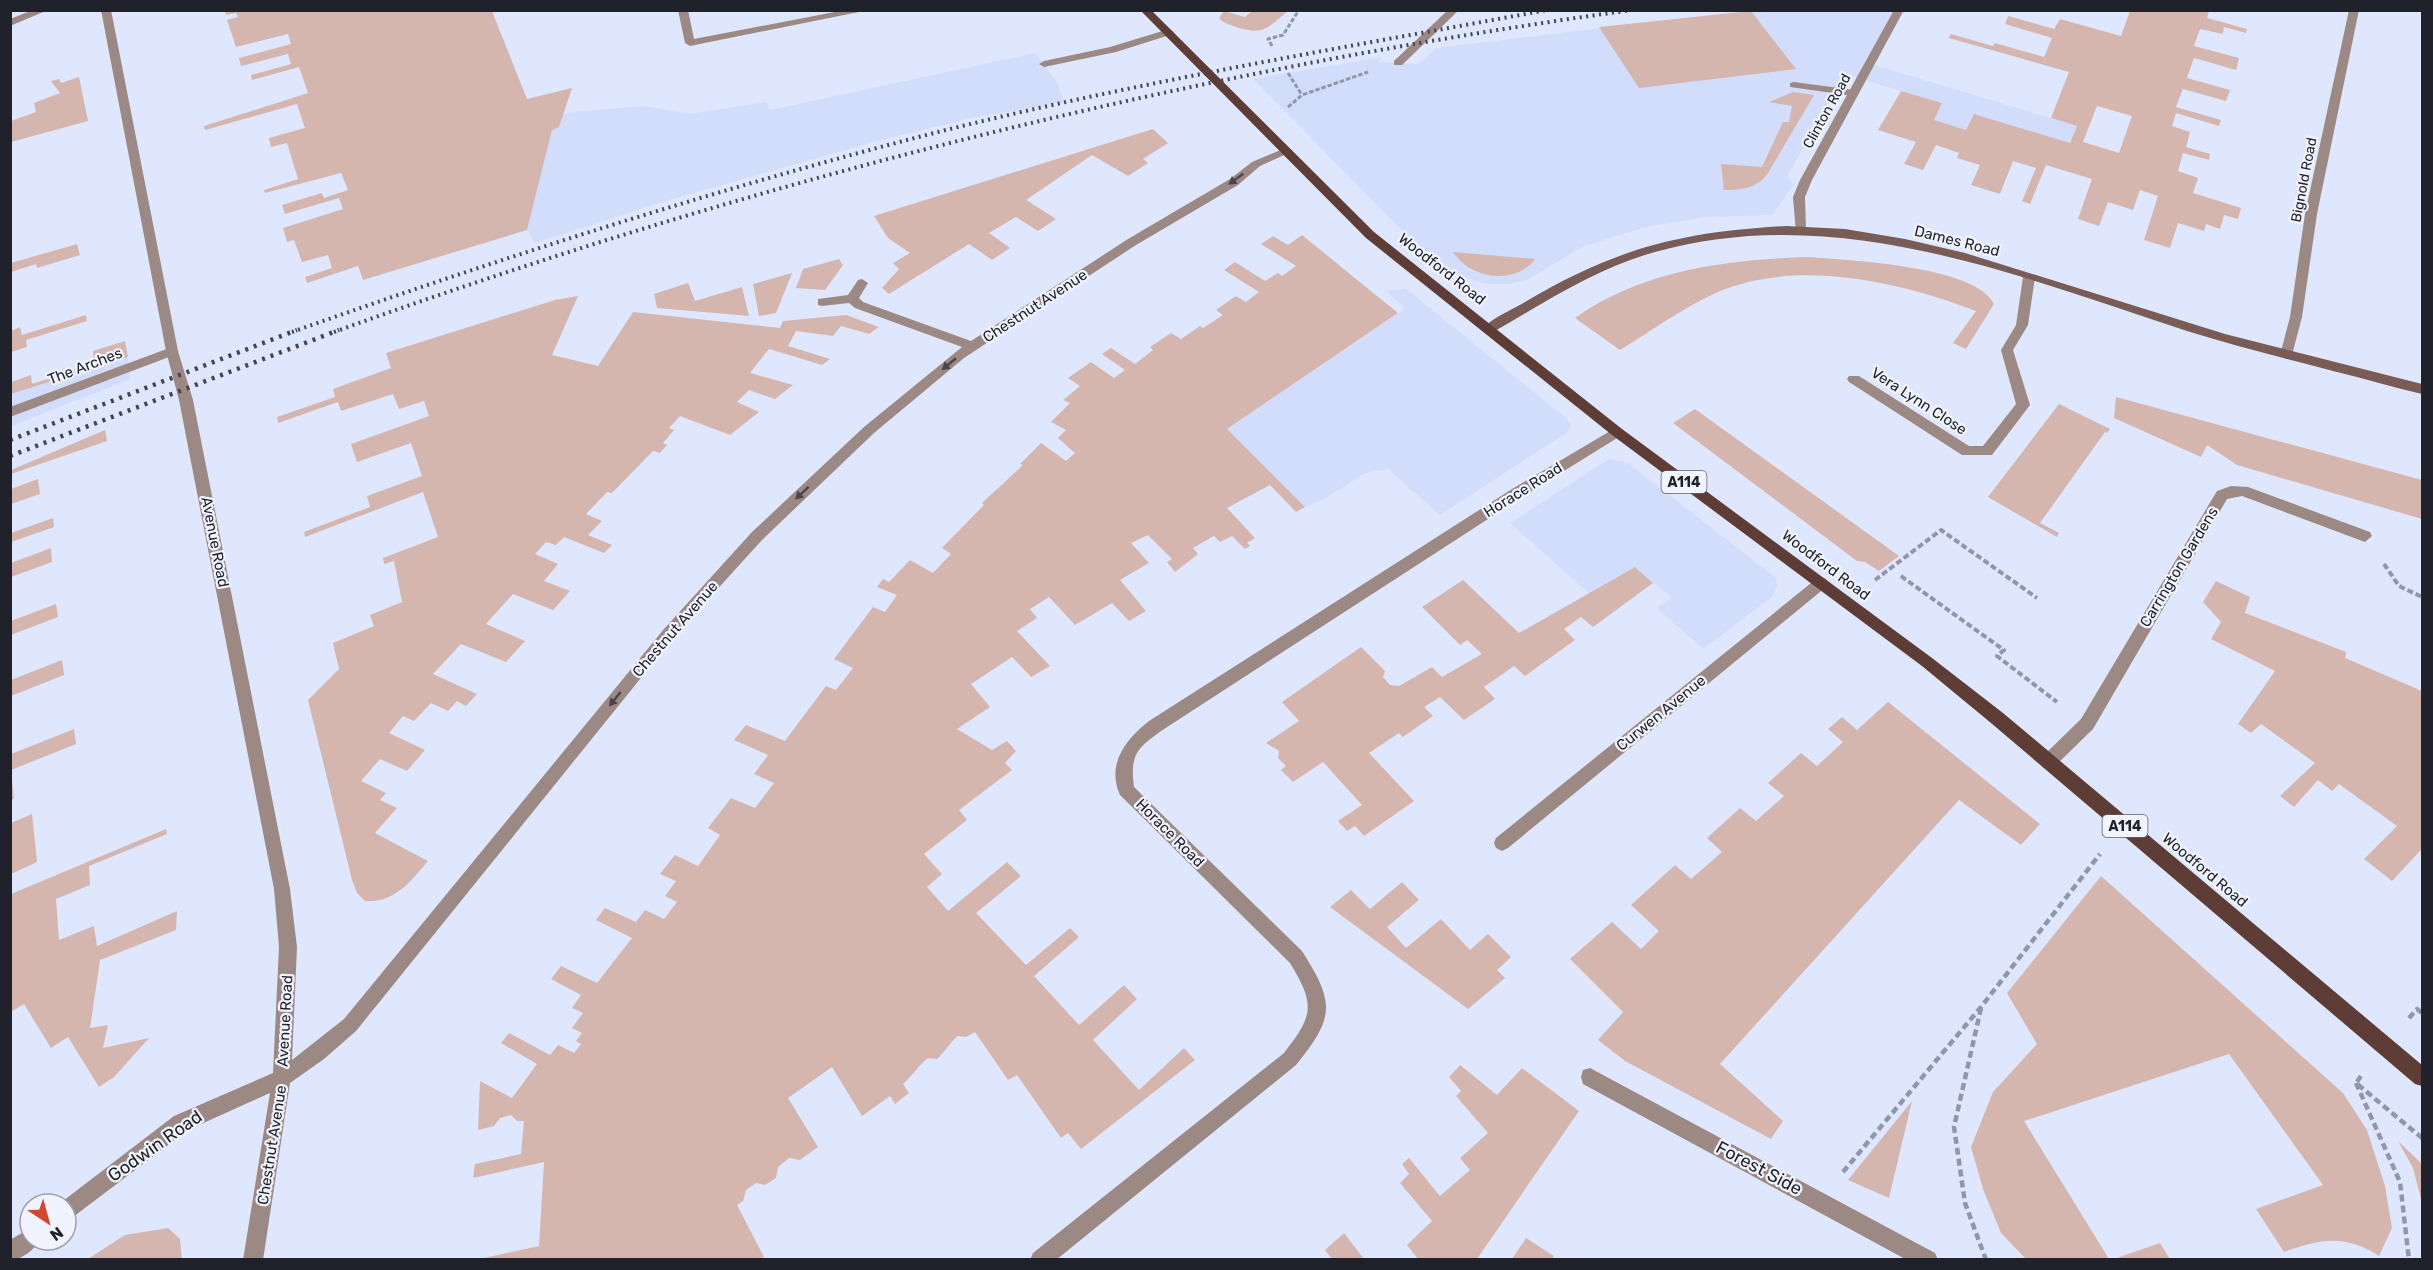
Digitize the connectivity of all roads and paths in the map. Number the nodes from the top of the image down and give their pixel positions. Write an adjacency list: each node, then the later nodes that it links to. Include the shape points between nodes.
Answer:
1 (43, 10): 10 (street)
2 (106, 10): 28 (street, Avenue Road)
3 (683, 10): 4 (street, via 690,43)
4 (864, 10)
5 (1145, 10): 11 (main road, A114)
6 (1299, 10): 12 (path, via 1284,35 1268,39)
7 (1454, 10): 13 (street)
8 (1899, 10): 17 (street, Clinton Road)
9 (2354, 10): 29 (street, Bignold Road)
10 (10, 23)
11 (1169, 32): 14 (street, via 1121,48); 20 (main road, Woodford Road / A114)
12 (1272, 46)
13 (1398, 63): 18 (path)
14 (1044, 64)
15 (1288, 73): 18 (path)
16 (1794, 85): 17 (street)
17 (1854, 93): 21 (street, Clinton Road, via 1799,197)
18 (1302, 95): 19 (path)
19 (1288, 107)
20 (1287, 151): 26 (main road, Woodford Road / A114, via 1370,235); 27 (street, Chestnut Avenue, one-way to 27, via 1256,164 1234,182 1132,242)
21 (1800, 230): 22 (main road, Dames Road, via 1854,235 1957,255); 26 (main road, Dames Road, via 1729,233 1626,256)
22 (2029, 277): 29 (main road, Dames Road); 30 (street, Vera Lynn Close, via 2022,325 2007,350 2023,405 1987,451 1967,451)
23 (862, 283): 24 (street)
24 (852, 299): 25 (street); 27 (street, via 931,333)
25 (822, 302)
26 (1489, 329): 33 (main road, Woodford Road / A114)
27 (973, 346): 50 (street, Chestnut Avenue, one-way to 50, via 869,430 756,536 661,642 350,1025)
28 (172, 351): 32 (street, The Arches); 50 (street, Avenue Road, via 191,422 282,889 288,947)
29 (2286, 355): 31 (main road, Dames Road)
30 (1854, 379)
31 (2422, 389)
32 (10, 412)
33 (1617, 432): 37 (main road, Woodford Road / A114); 56 (street, Horace Road, via 1131,744 1123,765 1126,790 1296,957 1314,985 1321,1010 1311,1034 1290,1059)
34 (2366, 536): 38 (path, via 2399,586); 40 (street, Carrington Gardens, via 2243,491 2222,495)
35 (1903, 559): 39 (path, via 1941,530)
36 (1901, 576): 40 (path, via 2004,650 1997,656)
37 (1821, 583): 41 (main road, Woodford Road / A114, via 1928,662); 43 (street, Curwen Avenue)
38 (2422, 597)
39 (2037, 598)
40 (2086, 724): 41 (street, Carrington Gardens)
41 (2048, 762): 42 (main road, Woodford Road / A114)
42 (2123, 824): 44 (path); 49 (main road, Woodford Road / A114)
43 (1502, 843)
44 (1981, 1007): 54 (path, via 1839,1176); 58 (path, via 1954,1127 1965,1203)
45 (2422, 1013): 46 (path, via 2417,1009)
46 (2404, 1023)
47 (2368, 1067): 51 (path)
48 (1590, 1077): 54 (street, Forest Side)
49 (2422, 1077)
50 (282, 1078): 53 (street, Godwin Road, via 181,1123); 55 (street, Chestnut Avenue)
51 (2356, 1083): 52 (path); 59 (path, via 2400,1182)
52 (2422, 1138)
53 (78, 1201)
54 (1824, 1203): 57 (street, Forest Side)
55 (253, 1260)
56 (1040, 1260)
57 (1928, 1260)
58 (1986, 1260)
59 (2409, 1260)

